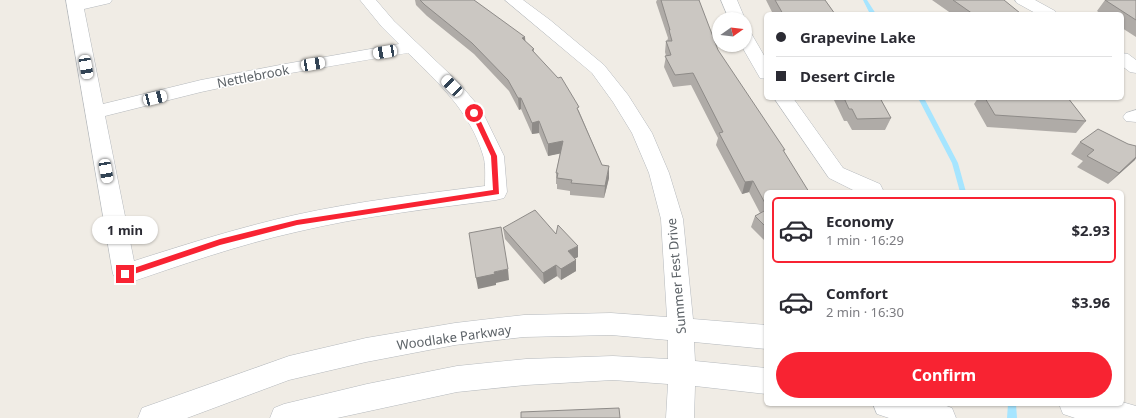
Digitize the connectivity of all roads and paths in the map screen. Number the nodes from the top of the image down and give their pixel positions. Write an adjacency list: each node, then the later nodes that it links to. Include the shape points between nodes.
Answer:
1 (104, 0): 6 (street)
2 (513, 0): 17 (street, Summer Fest Drive, via 598,69 642,133 659,173 672,219)
3 (729, 0): 7 (street)
4 (1027, 0): 8 (street)
5 (372, 1): 9 (street, via 388,24)
6 (75, 3): 15 (street)
7 (734, 12)
8 (1046, 12)
9 (413, 48): 15 (street, Nettlebrook, via 201,86); 15 (street, via 452,86 474,113 494,156 496,192 297,223 220,242 125,274)
10 (752, 49): 13 (street)
11 (1124, 59): 12 (street)
12 (1136, 68)
13 (764, 70)
14 (784, 100): 16 (street, via 836,173)
15 (95, 112)
16 (872, 190)
17 (681, 329): 18 (street, Woodlake Parkway); 19 (street, Summer Fest Drive); 23 (street, Woodlake Parkway, via 611,324 524,326 455,334 366,350 289,368)
18 (764, 337)
19 (682, 372): 20 (street); 25 (street, via 612,368 526,372 457,379 367,397); 26 (street, Summer Fest Drive)
20 (764, 381)
21 (895, 406): 27 (street)
22 (1080, 406): 28 (street)
23 (196, 409): 24 (street, Woodlake Parkway)
24 (152, 418)
25 (284, 418)
26 (680, 418)
27 (942, 418)
28 (1132, 418)

